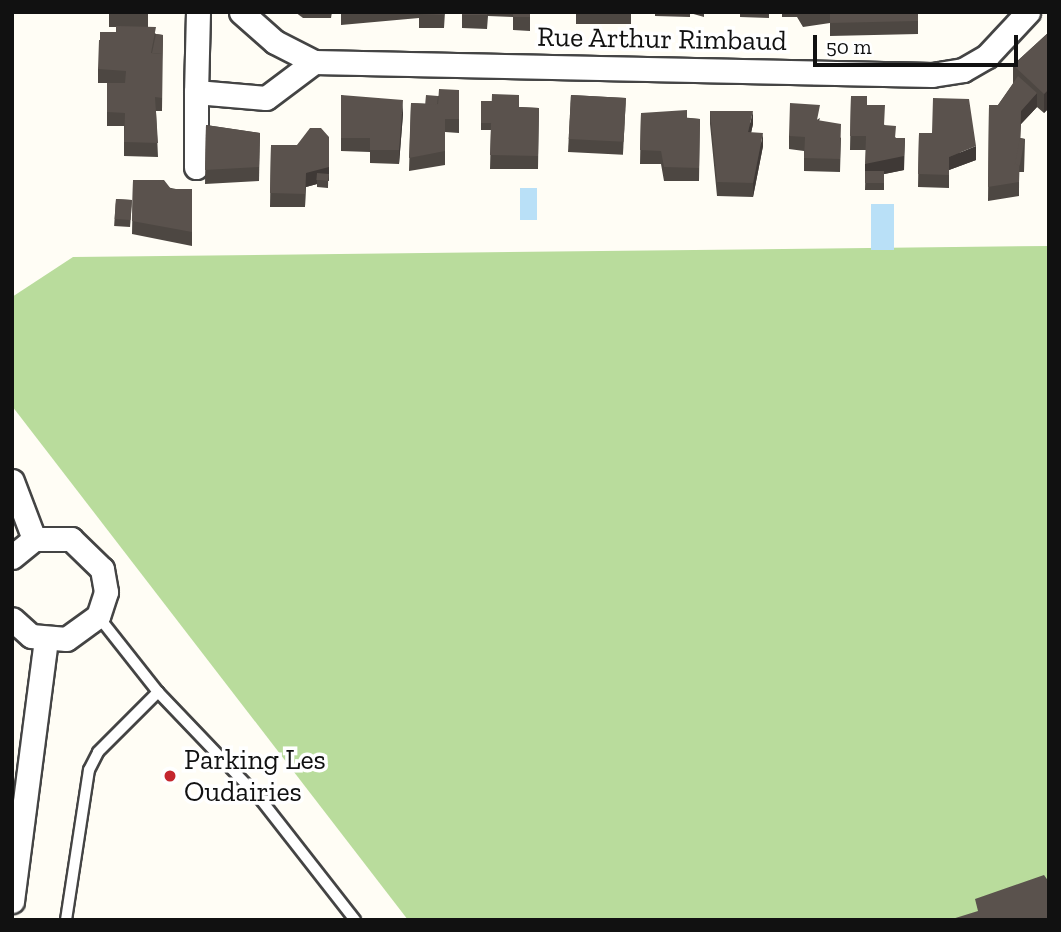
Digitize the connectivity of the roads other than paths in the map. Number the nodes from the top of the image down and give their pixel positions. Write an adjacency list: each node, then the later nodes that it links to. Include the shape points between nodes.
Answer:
1 (198, 12): 5 (street)
2 (241, 12): 4 (street, Rue Arthur Rimbaud, via 275,43)
3 (1028, 12): 4 (street, Rue Arthur Rimbaud, via 987,56 963,70 932,75)
4 (314, 62): 5 (street, via 266,98)
5 (196, 92): 6 (street)
6 (196, 167)
7 (12, 481): 8 (street)
8 (34, 539): 9 (street); 10 (street, via 71,539 87,548 102,569 106,593)
9 (12, 556)
10 (98, 616): 12 (street, via 85,631); 13 (lane)
11 (12, 619): 12 (street)
12 (46, 640): 14 (street)
13 (158, 692): 15 (lane, via 99,752 89,770); 16 (lane, via 262,801)
14 (12, 901)
15 (66, 920)
16 (355, 920)

